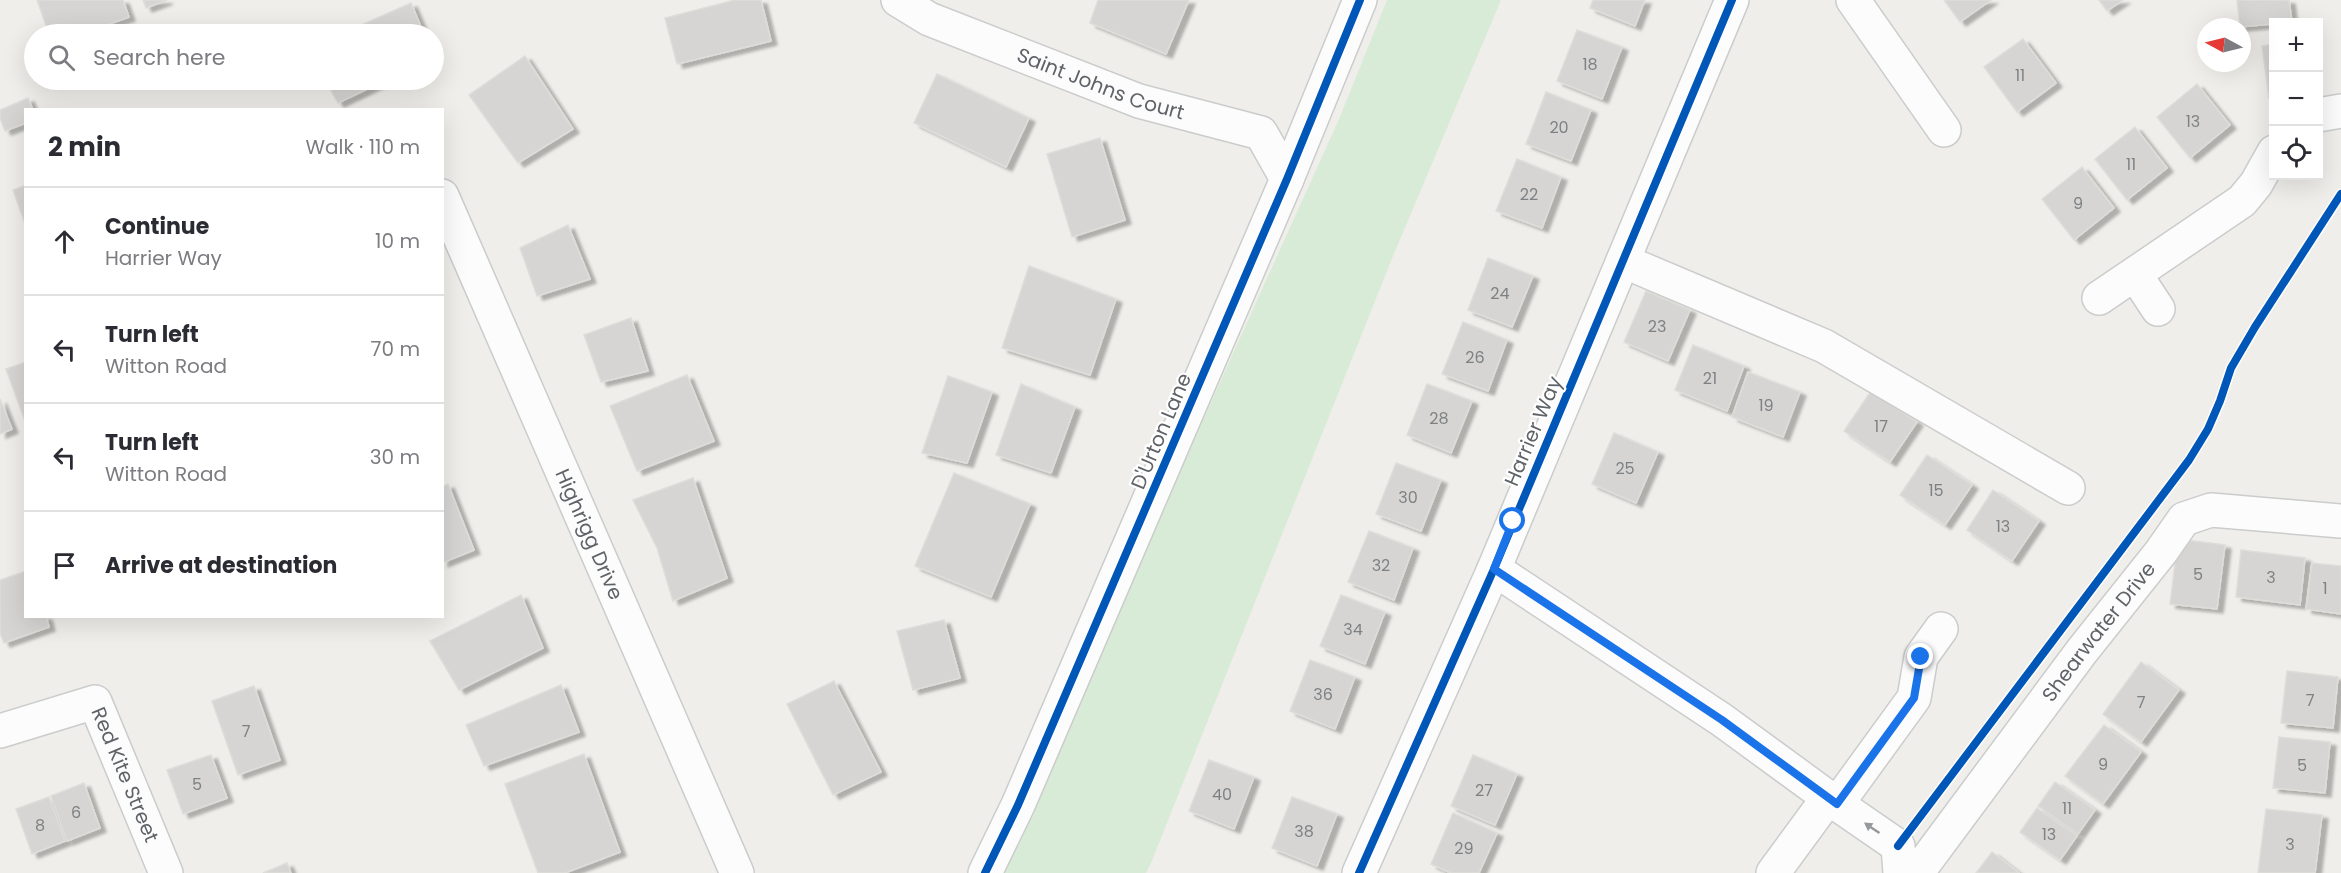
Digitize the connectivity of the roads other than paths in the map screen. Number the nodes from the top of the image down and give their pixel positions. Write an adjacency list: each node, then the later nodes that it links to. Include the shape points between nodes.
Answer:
1 (898, 0): 9 (street, Saint Johns Court, via 929,19 1139,101 1261,133)
2 (1360, 0): 9 (street, D'Urton Lane)
3 (1732, 0): 11 (street, Harrier Way)
4 (1853, 0): 7 (street)
5 (2341, 111): 6 (street)
6 (2323, 114)
7 (1944, 130)
8 (2269, 161): 12 (street, via 2242,201)
9 (1287, 179): 23 (street, D'Urton Lane, via 1018,805)
10 (444, 201): 22 (street, Highrigg Drive)
11 (1623, 261): 15 (street, via 1824,346); 17 (street, Harrier Way)
12 (2136, 274): 13 (street); 14 (street)
13 (2099, 298)
14 (2158, 309)
15 (2068, 488)
16 (2341, 521): 27 (street, Shearwater Drive, via 2211,510 2184,519)
17 (1494, 569): 20 (street, via 1722,720); 24 (street, Harrier Way)
18 (1941, 629): 20 (street, via 1921,657 1914,698)
19 (0, 731): 21 (street, Red Kite Street, via 95,702)
20 (1833, 801): 25 (street); 26 (street, one-way to 20, via 1898,846)
21 (166, 873)
22 (737, 873)
23 (985, 873)
24 (1359, 873)
25 (1773, 873)
26 (1900, 873)
27 (1917, 873)

